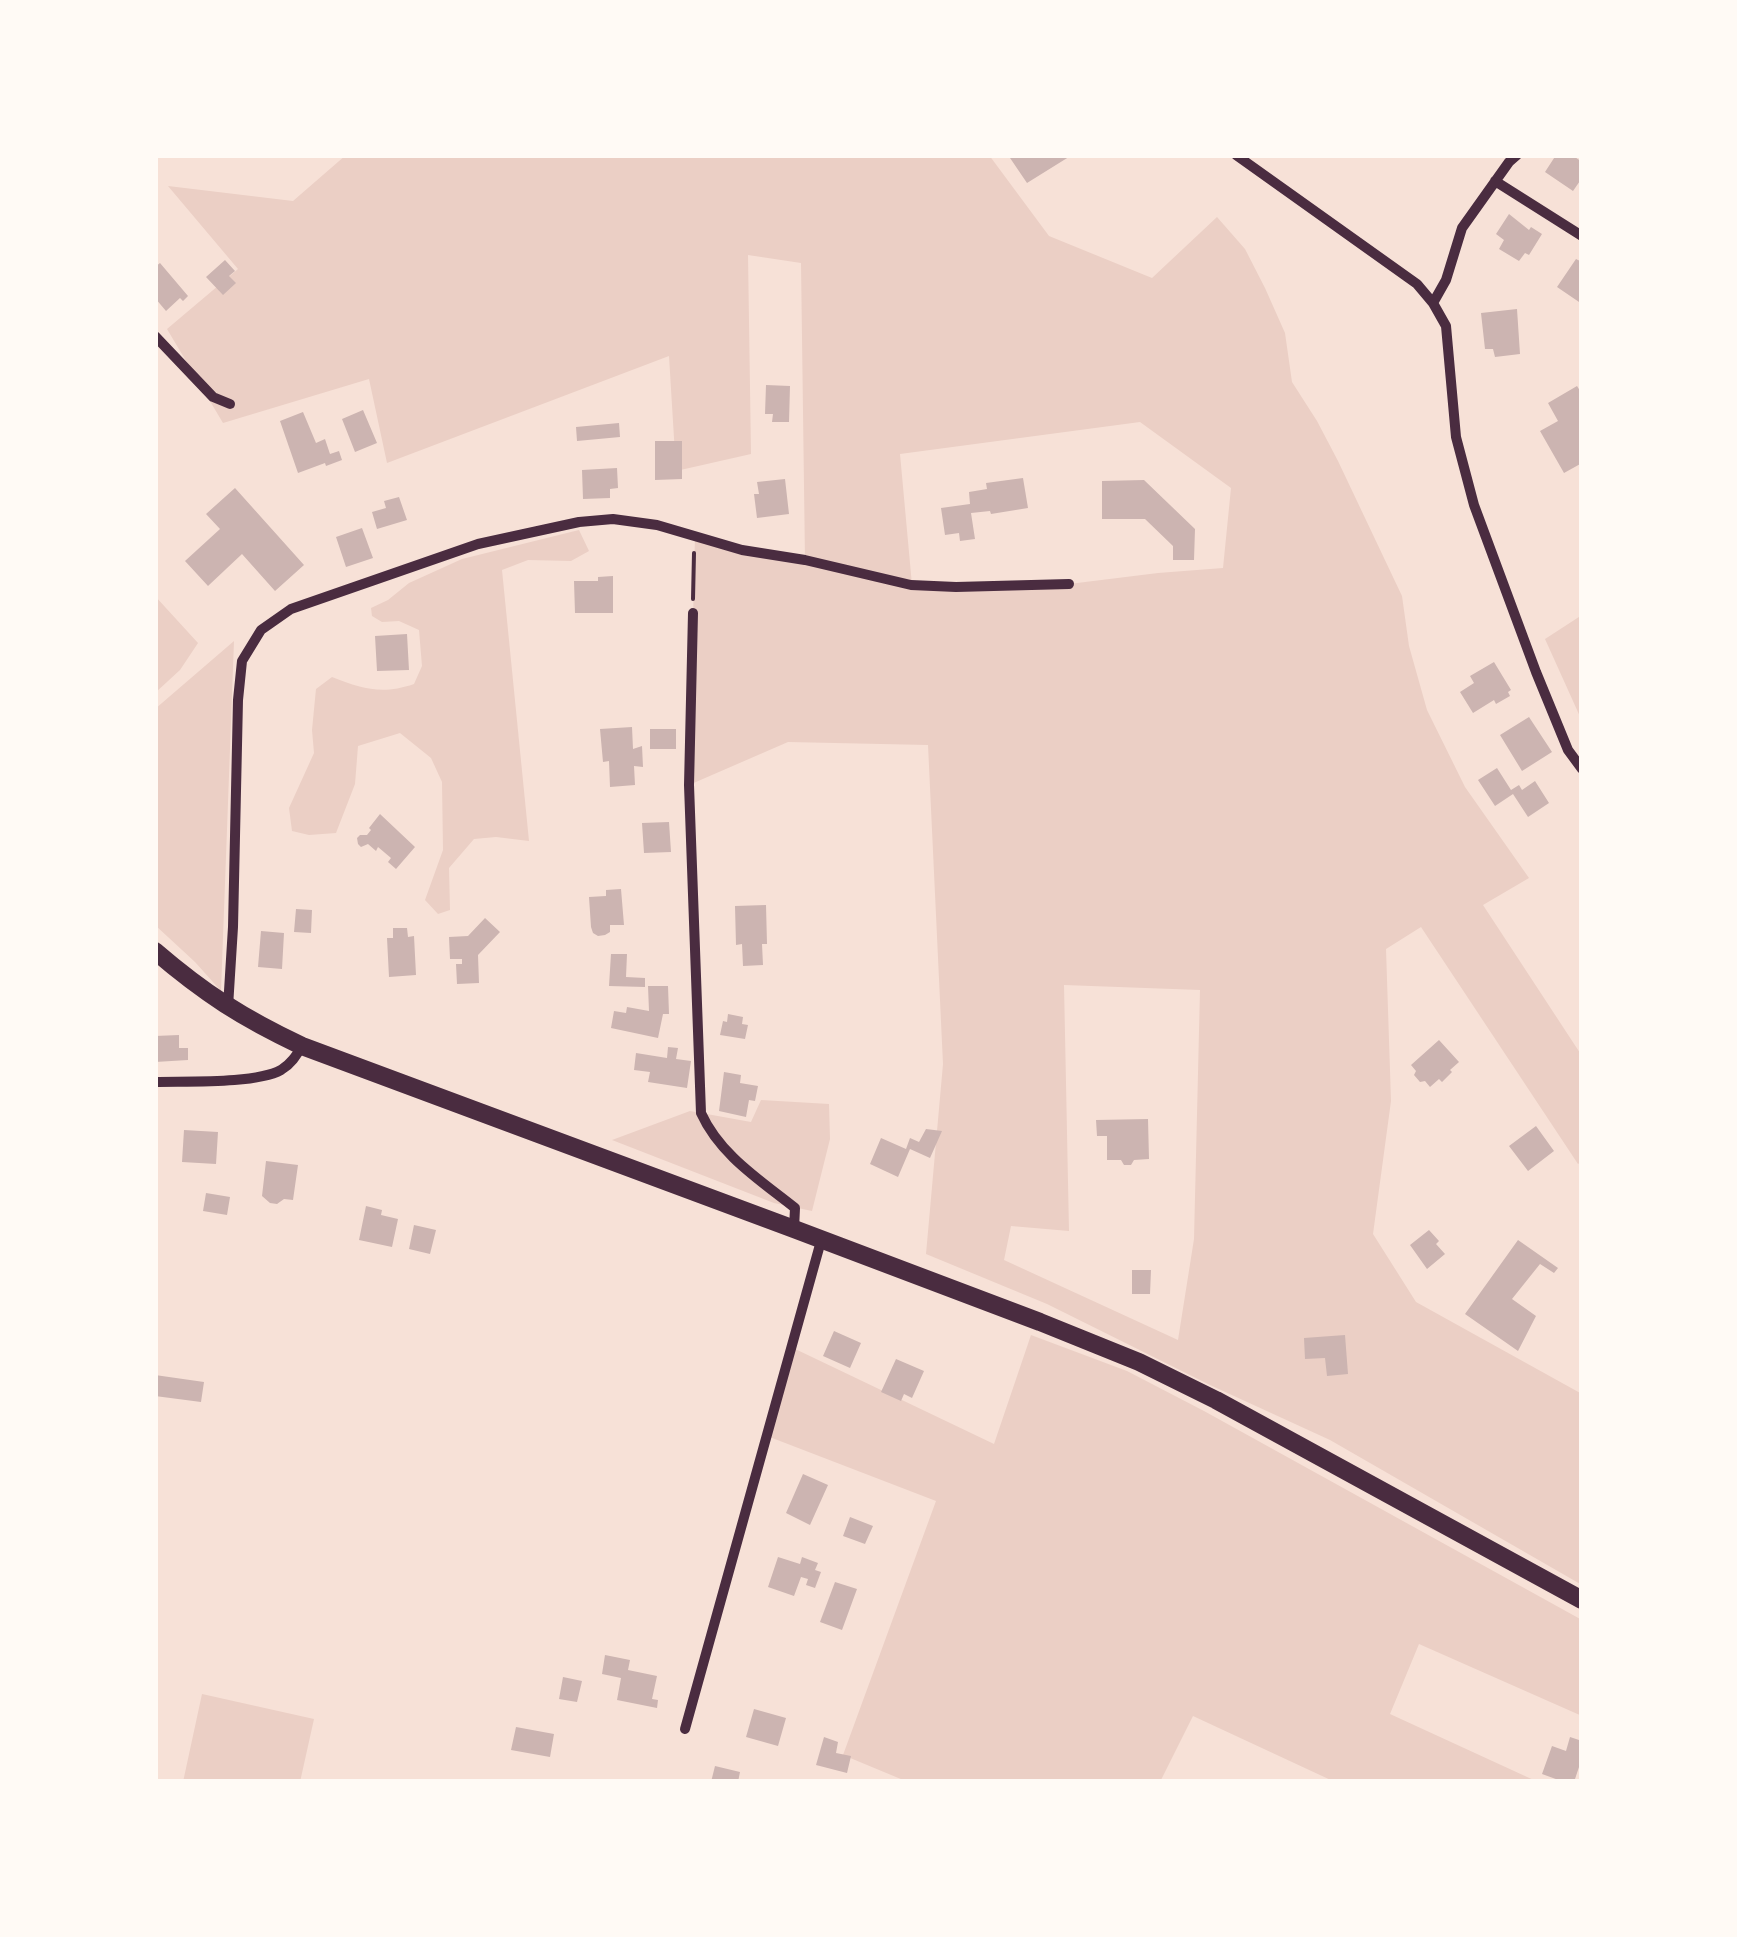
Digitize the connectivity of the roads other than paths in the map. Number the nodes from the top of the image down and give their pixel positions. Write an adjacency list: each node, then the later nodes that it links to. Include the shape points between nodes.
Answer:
1 (1236, 155): 5 (street, via 1417,284)
2 (1517, 155): 3 (street)
3 (1495, 180): 4 (street); 5 (street, via 1462,228)
4 (1582, 236)
5 (1433, 303): 10 (street, via 1446,326 1456,437 1474,505 1542,688)
6 (155, 336): 7 (street, via 212,397)
7 (230, 404)
8 (1070, 584): 12 (street, via 911,585 613,518 478,544 291,609 261,630 242,661)
9 (693, 613): 15 (street, via 689,785 702,1113 734,1159 795,1208)
10 (1582, 769)
11 (155, 951): 12 (main road)
12 (228, 1008): 13 (main road)
13 (302, 1046): 14 (street, via 279,1072); 15 (main road)
14 (155, 1082)
15 (794, 1229): 16 (main road)
16 (821, 1241): 17 (main road, via 1138,1362); 18 (street)
17 (1582, 1600)
18 (685, 1729)

